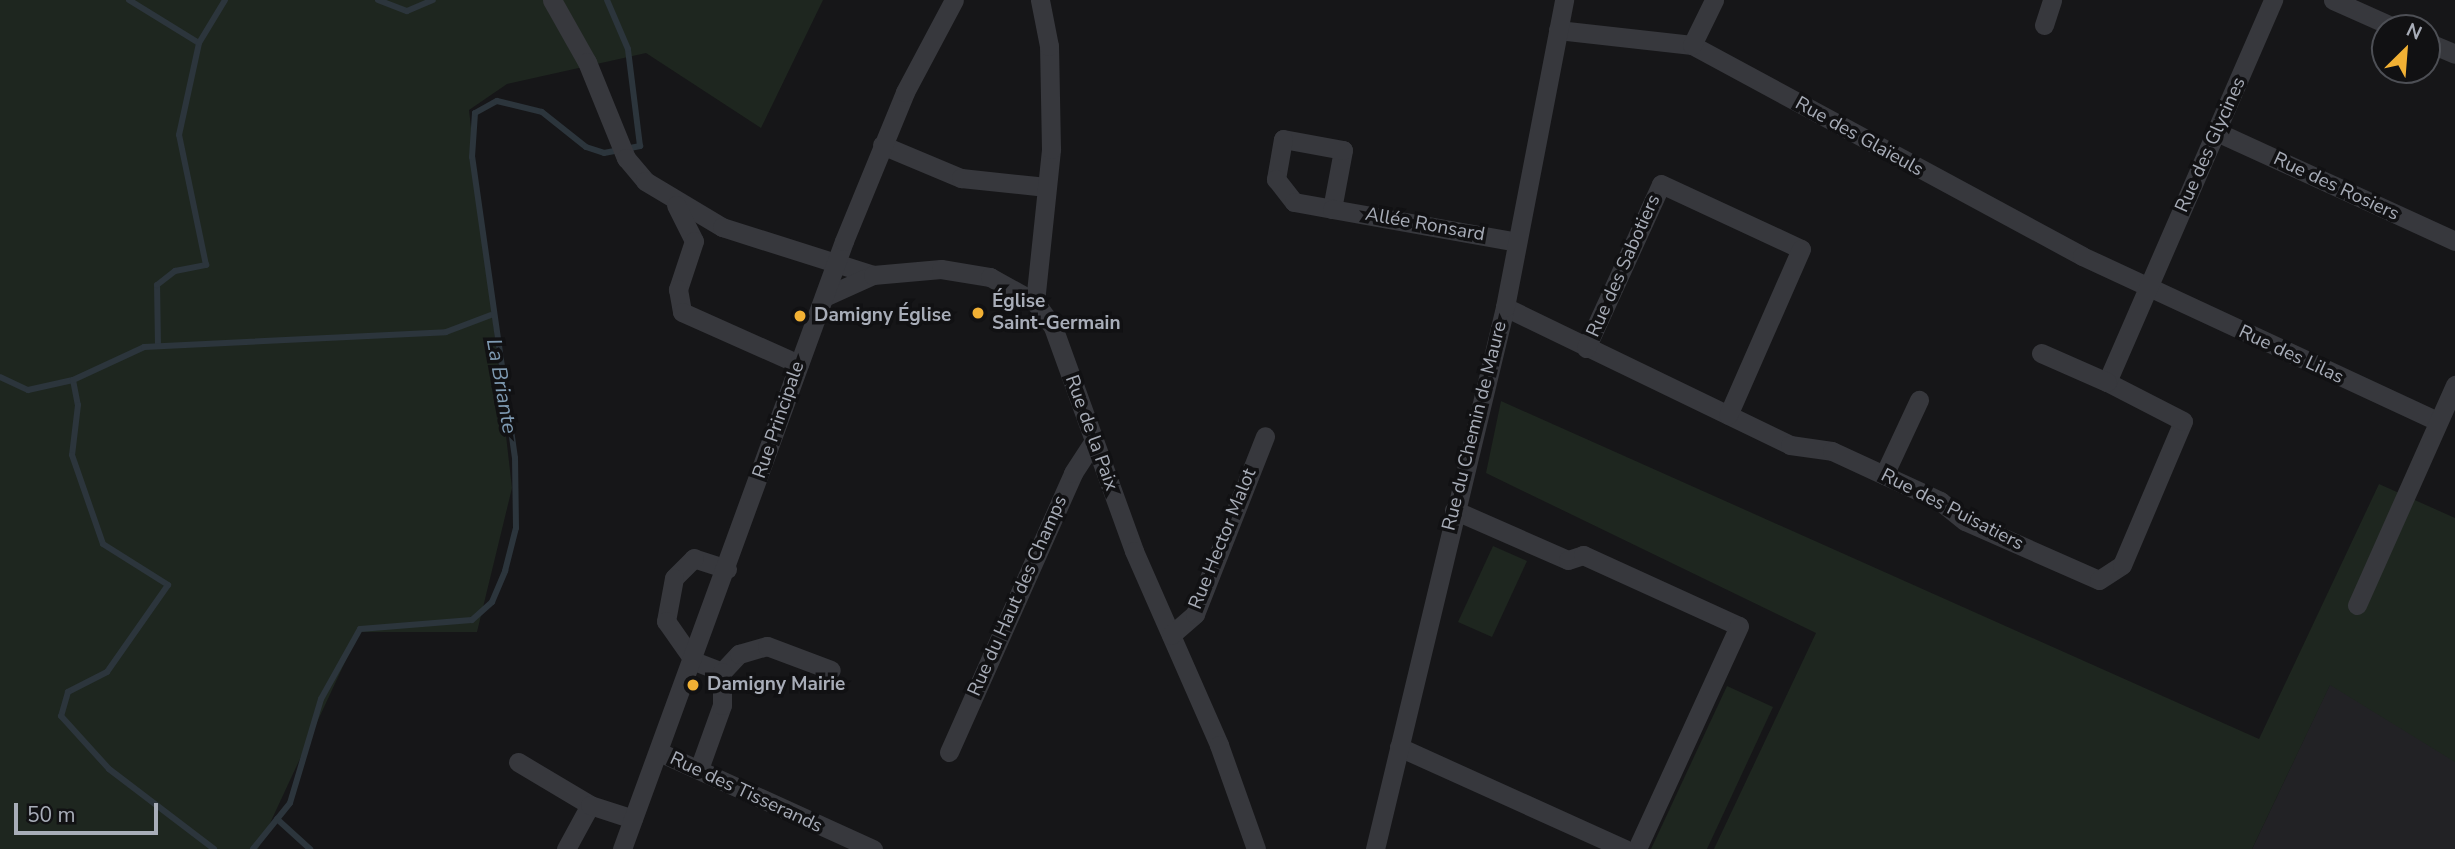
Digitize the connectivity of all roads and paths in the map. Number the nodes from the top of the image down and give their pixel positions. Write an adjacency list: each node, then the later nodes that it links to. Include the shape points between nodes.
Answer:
1 (552, 0): 16 (street, via 587,62 631,167)
2 (954, 0): 14 (street, Rue Principale)
3 (1040, 0): 15 (street, via 1051,83)
4 (1564, 0): 11 (street, Rue du Chemin de Maure)
5 (1714, 0): 12 (street)
6 (2052, 0): 10 (street)
7 (2273, 0): 13 (street, Rue des Glycines)
8 (2333, 0): 9 (street)
9 (2371, 17)
10 (2044, 25)
11 (1558, 30): 12 (street, Rue des Glaïeuls); 21 (street, Rue du Chemin de Maure)
12 (1692, 45): 24 (street, Rue des Glaïeuls)
13 (2217, 132): 20 (street, Rue des Rosiers); 24 (street, Rue des Glycines)
14 (882, 145): 15 (street, via 961,178); 22 (street, Rue Principale)
15 (1047, 187): 26 (street)
16 (673, 201): 18 (street); 19 (street, via 687,216)
17 (1332, 209): 21 (street, Allée Ronsard)
18 (722, 227): 19 (street); 22 (street)
19 (694, 241): 30 (street, via 678,289 682,312)
20 (2455, 241)
21 (1517, 242): 27 (street, Rue du Chemin de Maure)
22 (835, 267): 23 (street); 25 (street, Rue Principale)
23 (873, 275): 25 (street); 26 (street, via 941,269 978,275)
24 (2147, 289): 31 (street); 35 (street, Rue des Lilas)
25 (824, 298): 30 (street, Rue Principale)
26 (1035, 302): 37 (street, Rue de la Paix, via 1053,327)
27 (1505, 307): 28 (street, Rue des Puisatiers); 39 (street, Rue du Chemin de Maure)
28 (1586, 348): 34 (street, Rue des Puisatiers); 34 (street, Rue des Sabotiers, via 1661,184 1801,249)
29 (2041, 353): 31 (street)
30 (799, 364): 40 (street, Rue Principale)
31 (2106, 382): 38 (street, Rue des Puisatiers, via 2183,421 2122,565 2099,580 1965,521)
32 (2455, 384): 35 (street)
33 (1919, 400): 38 (street)
34 (1728, 415): 38 (street, Rue des Puisatiers, via 1790,445 1832,451)
35 (2435, 420): 41 (street)
36 (1265, 436): 42 (street, Rue Hector Malot, via 1195,614)
37 (1093, 442): 42 (street, Rue de la Paix); 48 (street, Rue du Haut des Champs, via 1073,473)
38 (1884, 475)
39 (1454, 510): 46 (street, Rue du Chemin de Maure); 59 (street, via 1568,560 1583,555 1739,626)
40 (727, 569): 43 (street, Rue Principale); 43 (street, via 694,558 674,578 666,621)
41 (2357, 605)
42 (1171, 635): 56 (street, Rue de la Paix)
43 (694, 661): 45 (street); 47 (street, Rue Principale)
44 (831, 670): 45 (street, via 766,646 739,654)
45 (722, 672): 50 (street, via 722,705)
46 (1399, 747): 57 (street, Rue du Chemin de Maure); 58 (street)
47 (659, 752): 50 (street, Rue des Tisserands); 52 (street, Rue Principale)
48 (949, 752)
49 (518, 762): 51 (street)
50 (699, 769): 55 (street, Rue des Tisserands)
51 (590, 805): 52 (street); 53 (street)
52 (633, 819): 54 (street, Rue Principale)
53 (566, 849)
54 (622, 849)
55 (873, 849)
56 (1256, 849)
57 (1375, 849)
58 (1625, 849)
59 (1637, 849)

